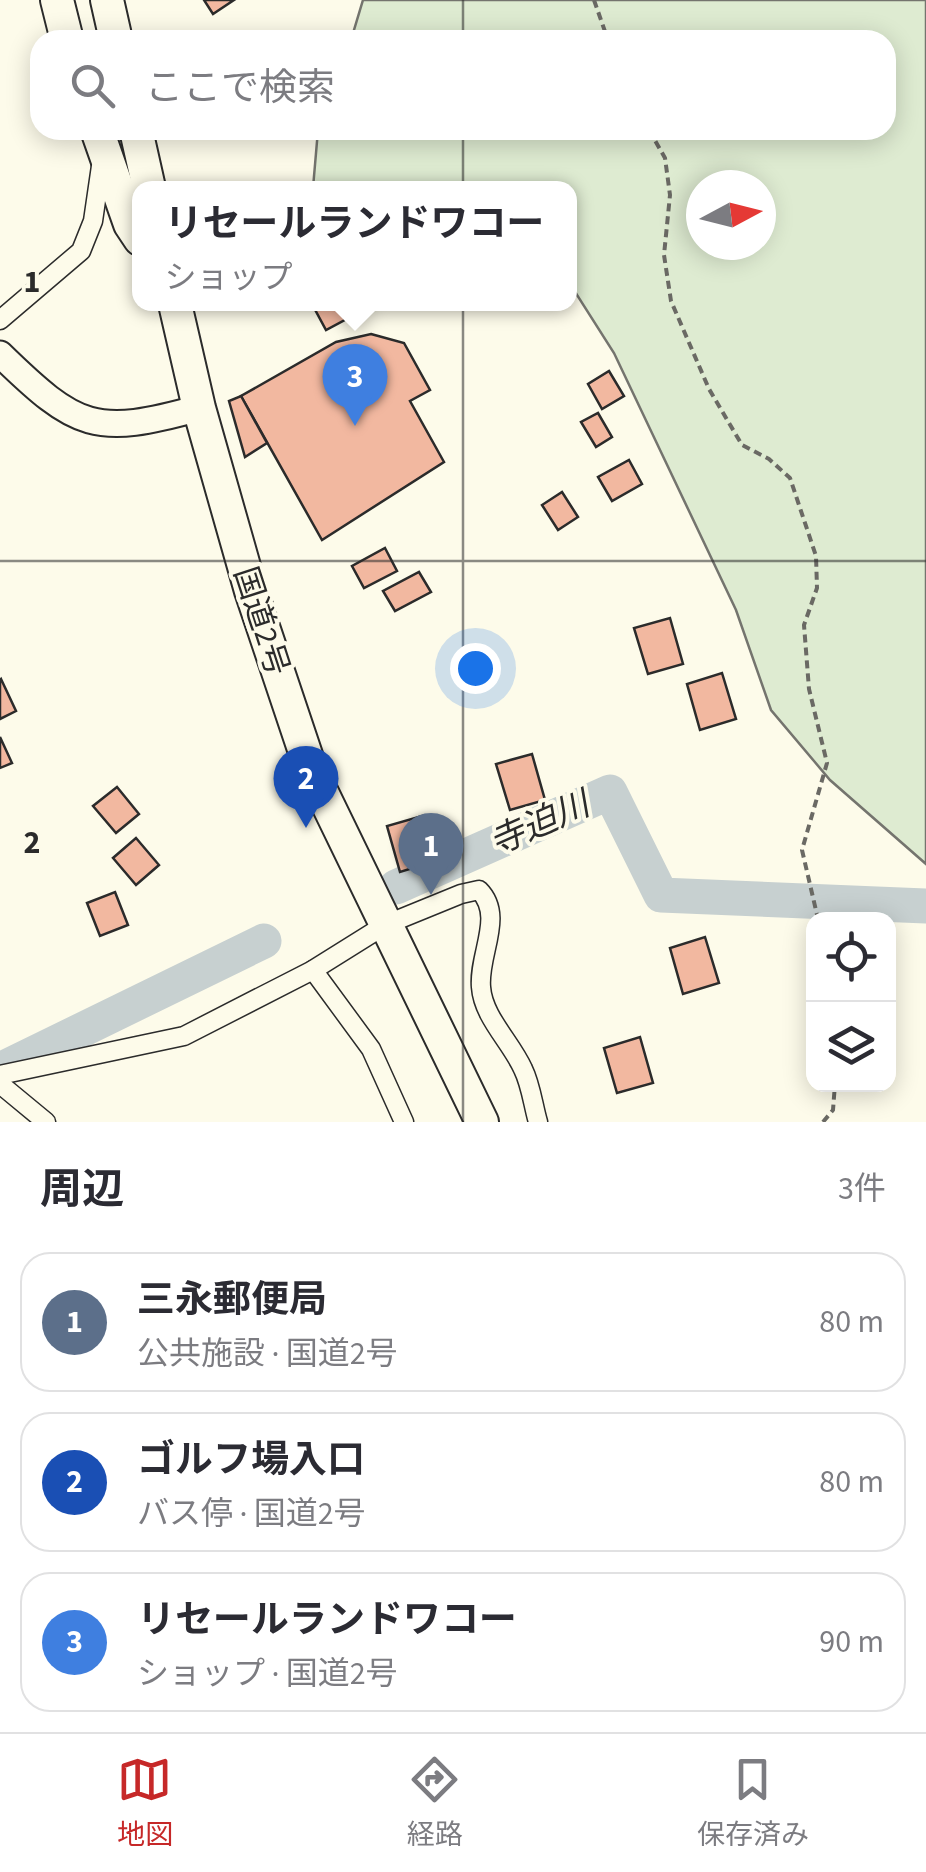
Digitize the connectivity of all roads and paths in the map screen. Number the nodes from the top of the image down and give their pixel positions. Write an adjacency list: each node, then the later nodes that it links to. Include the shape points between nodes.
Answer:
1 (56, 0): 5 (highway)
2 (107, 0): 6 (highway)
3 (124, 0): 7 (highway)
4 (594, 0): 8 (path)
5 (65, 30)
6 (114, 30)
7 (126, 30)
8 (604, 30)
9 (100, 140): 16 (street, via 100,190 81,251)
10 (101, 140): 14 (highway)
11 (138, 140): 13 (highway)
12 (655, 140): 19 (path, via 670,195 664,255 671,301 742,445 790,478 816,556 817,588 804,626 809,689 827,763 802,850)
13 (147, 181)
14 (132, 227)
15 (177, 311): 18 (highway, 国道2号)
16 (0, 320)
17 (0, 354): 18 (main road, via 47,400 85,420 123,426)
18 (200, 408): 20 (highway, 国道2号, via 251,592 311,770)
19 (816, 912)
20 (385, 925): 21 (street); 27 (highway, 国道2号); 28 (highway, 国道2号); 29 (street, via 460,894 479,890 488,899 492,916 480,987 487,1011 525,1072)
21 (312, 970): 22 (street, via 184,1036); 26 (street, via 372,1049)
22 (0, 1076)
23 (0, 1084): 25 (street)
24 (834, 1092): 30 (path, via 833,1110)
25 (46, 1122)
26 (404, 1122)
27 (466, 1122)
28 (482, 1122)
29 (538, 1122)
30 (822, 1122)

